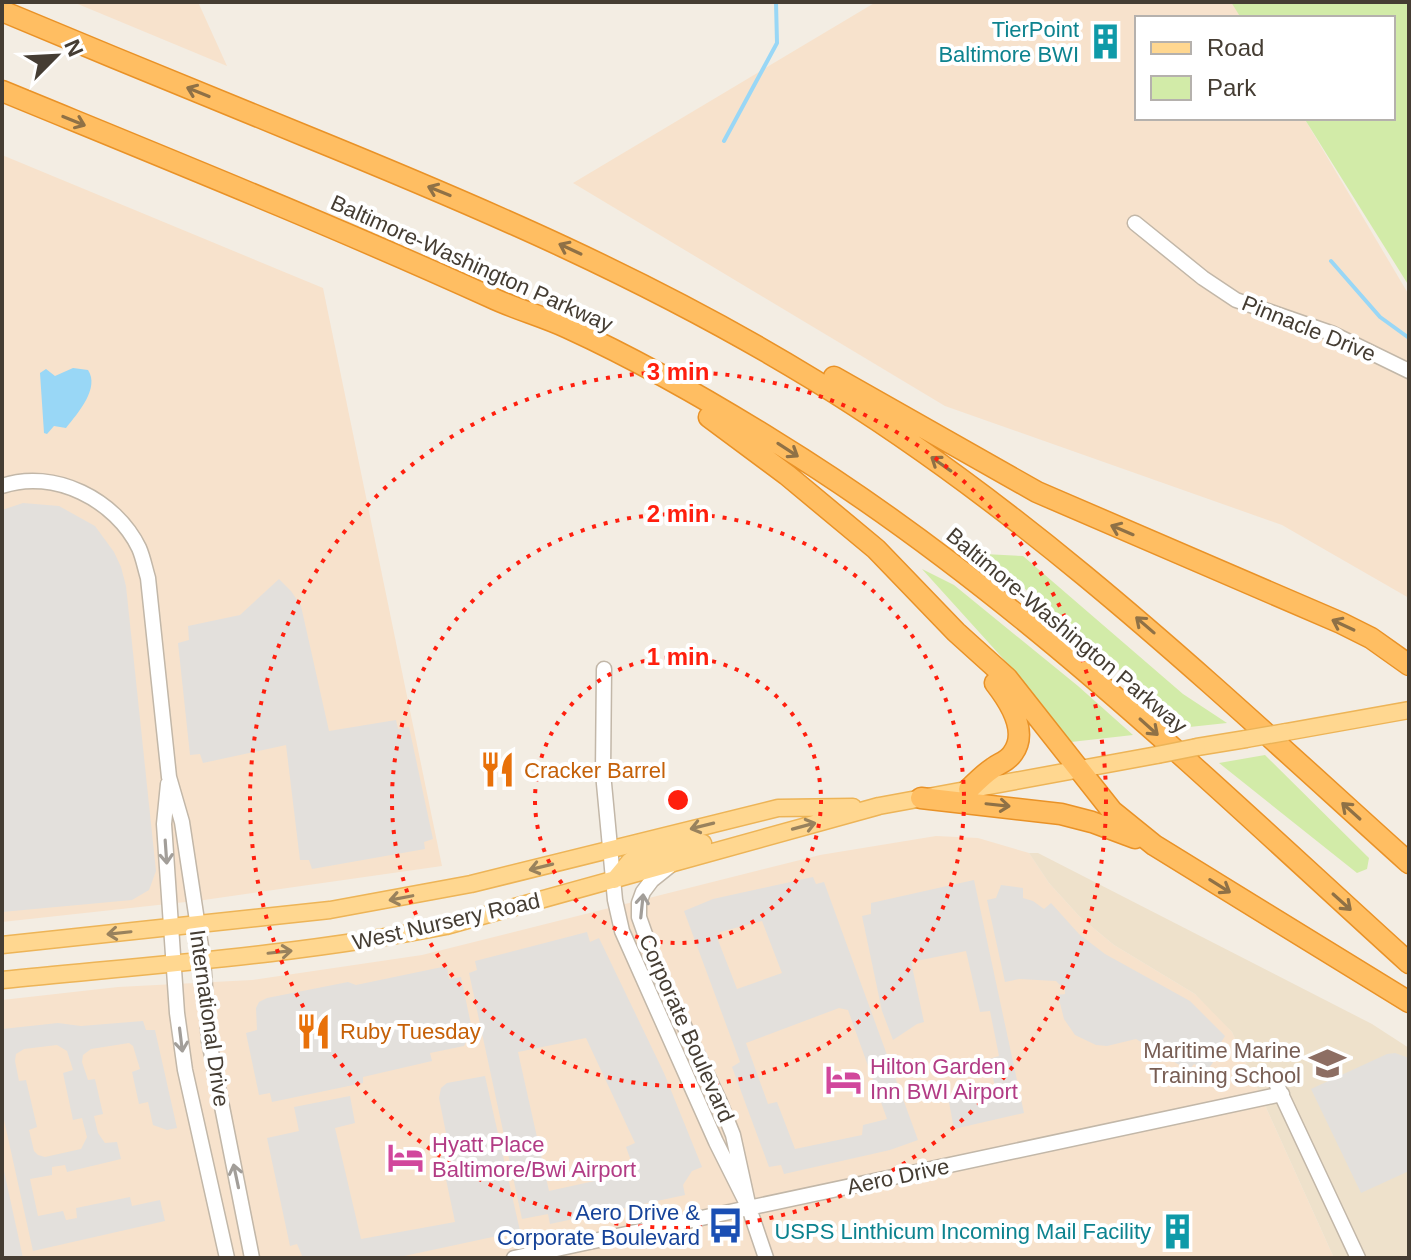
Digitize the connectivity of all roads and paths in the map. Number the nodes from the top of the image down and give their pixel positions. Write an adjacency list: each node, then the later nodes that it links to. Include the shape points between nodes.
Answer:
1 (2, 11): 4 (highway, one-way to 1, via 489,211)
2 (2, 91): 5 (highway, Baltimore-Washington Parkway, one-way to 5)
3 (1135, 223): 6 (street, Pinnacle Drive, via 1236,300 1331,333)
4 (629, 277): 9 (highway, one-way to 4, via 1341,623 1037,492 725,316); 21 (highway, one-way to 4, via 1142,622 975,488 815,380)
5 (495, 299): 8 (highway, via 724,427 876,549); 28 (highway, Baltimore-Washington Parkway, one-way to 28, via 567,327 680,387 774,441 918,537 1082,668)
6 (1409, 371)
7 (2, 486): 13 (street, International Drive, via 39,481 87,495 110,510 139,549 148,578)
8 (956, 632): 12 (highway, via 1007,678); 14 (highway, via 1010,703 1020,736 1015,752)
9 (1409, 665)
10 (604, 669): 19 (street, Corporate Boulevard, via 603,773)
11 (1409, 710): 12 (main road, West Nursery Road, bridge)
12 (1078, 769): 14 (main road, West Nursery Road); 18 (highway, via 1112,811)
13 (169, 777): 23 (street, International Drive, via 182,822); 24 (street, International Drive, one-way to 24, via 164,824)
14 (969, 789): 15 (main road, West Nursery Road)
15 (921, 798): 16 (main road, West Nursery Road); 18 (highway, one-way to 18, via 1061,814)
16 (879, 806): 17 (main road, West Nursery Road); 20 (main road, West Nursery Road, one-way to 16)
17 (778, 808): 19 (main road, West Nursery Road, one-way to 19); 22 (main road, via 759,828 630,861)
18 (1154, 845): 30 (highway, one-way to 30)
19 (611, 849): 22 (street, Corporate Boulevard); 23 (main road, West Nursery Road, one-way to 23, via 392,900)
20 (675, 862): 22 (main road, West Nursery Road); 31 (street, Corporate Boulevard, one-way to 20, via 733,1135 639,917 643,892)
21 (1409, 863)
22 (614, 880): 26 (main road, West Nursery Road, one-way to 22, via 382,939); 31 (street, Corporate Boulevard, via 622,931 640,976)
23 (197, 925): 24 (main road, West Nursery Road); 26 (street, International Drive)
24 (171, 927): 25 (main road, West Nursery Road, one-way to 25); 27 (street, International Drive)
25 (2, 945)
26 (203, 960): 27 (main road, West Nursery Road); 33 (street, International Drive, one-way to 26, via 209,1041)
27 (174, 962): 29 (main road, West Nursery Road); 32 (street, International Drive, one-way to 32, via 185,1070)
28 (1409, 963)
29 (2, 980)
30 (1409, 1002)
31 (749, 1208): 34 (street, Aero Drive); 35 (street, Corporate Boulevard); 36 (street, Aero Drive, via 1279,1088)
32 (227, 1258)
33 (252, 1258)
34 (514, 1258)
35 (766, 1258)
36 (1358, 1258)

